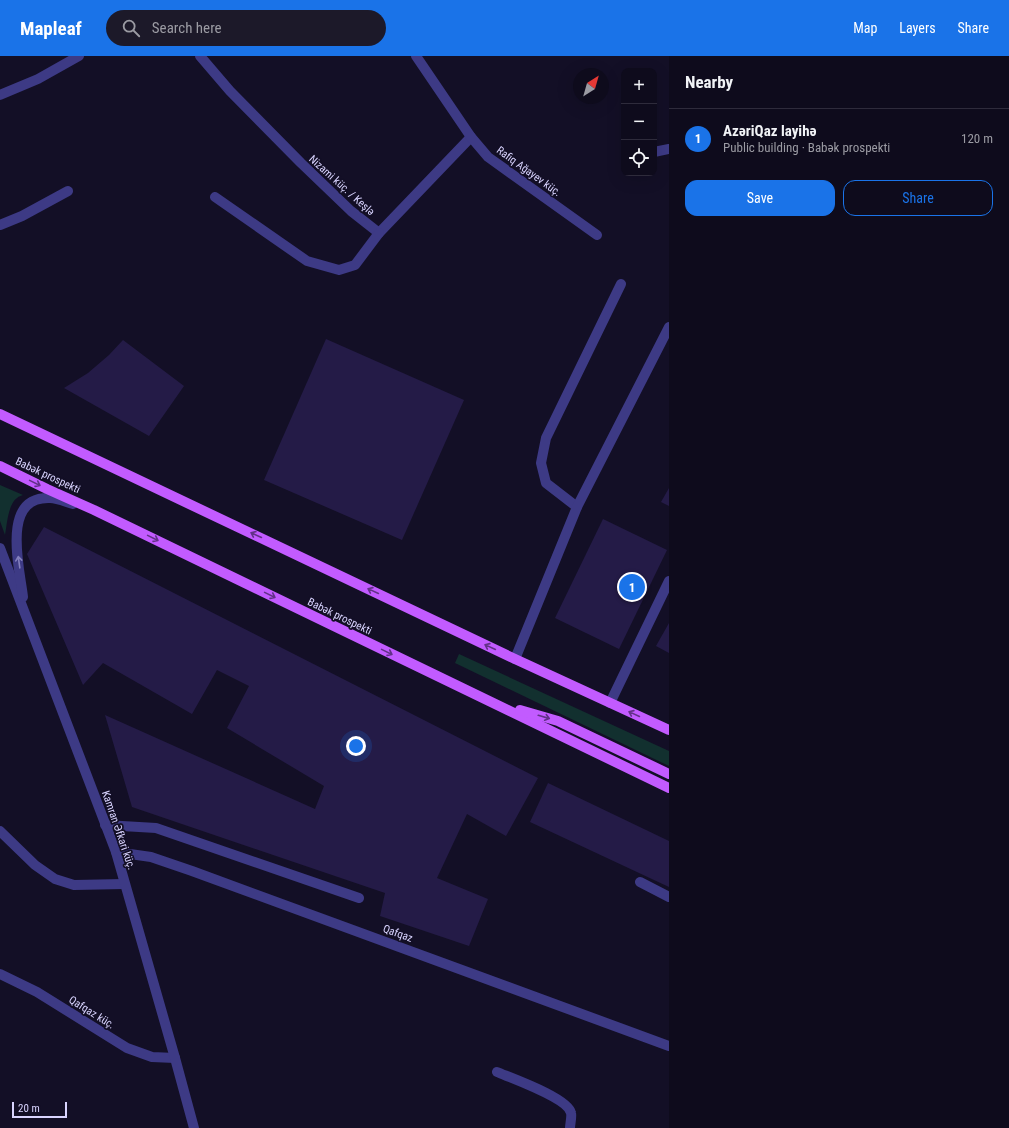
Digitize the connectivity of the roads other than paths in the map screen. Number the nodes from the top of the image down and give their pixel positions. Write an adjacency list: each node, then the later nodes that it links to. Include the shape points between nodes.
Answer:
1 (79, 56): 4 (street, via 38,79)
2 (200, 56): 11 (street, Nizami küç. / Keşlə, via 230,91 301,163 351,211)
3 (416, 56): 5 (street, Rafiq Ağayev küç.)
4 (0, 95)
5 (471, 137): 11 (street); 12 (street, Rafiq Ağayev küç., via 488,157)
6 (669, 149): 7 (street)
7 (657, 151)
8 (68, 191): 10 (street)
9 (215, 197): 11 (street, via 307,261 339,270 355,264)
10 (0, 225)
11 (379, 233)
12 (597, 235)
13 (621, 284): 17 (street, via 546,438 541,463 546,483)
14 (669, 327): 17 (street)
15 (0, 414): 22 (main road, one-way to 15)
16 (0, 466): 18 (main road, Babək prospekti, one-way to 18)
17 (577, 507): 22 (street)
18 (94, 510): 21 (street, one-way to 18, via 16,542 17,526 25,507 32,501 51,498); 23 (main road, Babək prospekti, one-way to 23)
19 (0, 548): 21 (street, Kamran Əfkari küç.)
20 (669, 581): 24 (street)
21 (26, 615): 28 (street, Kamran Əfkari küç.)
22 (514, 659): 24 (main road)
23 (493, 703): 26 (main road, one-way to 26, via 558,721); 27 (main road, Babək prospekti)
24 (610, 703): 25 (main road, one-way to 24)
25 (668, 730)
26 (669, 774)
27 (669, 788)
28 (105, 825): 30 (street, Kamran Əfkari küç.); 34 (street, via 156,828)
29 (0, 831): 32 (street, via 35,865 55,879 74,885)
30 (116, 852): 32 (street, Kamran Əfkari küç.); 36 (street, Qafqaz, via 151,857 192,871)
31 (640, 882): 33 (street)
32 (124, 884): 37 (street, Kamran Əfkari küç.)
33 (669, 897)
34 (359, 898)
35 (0, 974): 37 (street, Qafqaz küç., via 37,992 127,1048 152,1058)
36 (669, 1046)
37 (175, 1058): 39 (street, Kamran Əfkari küç.)
38 (497, 1072): 40 (street, via 555,1096 568,1106 571,1113)
39 (194, 1128)
40 (570, 1128)

